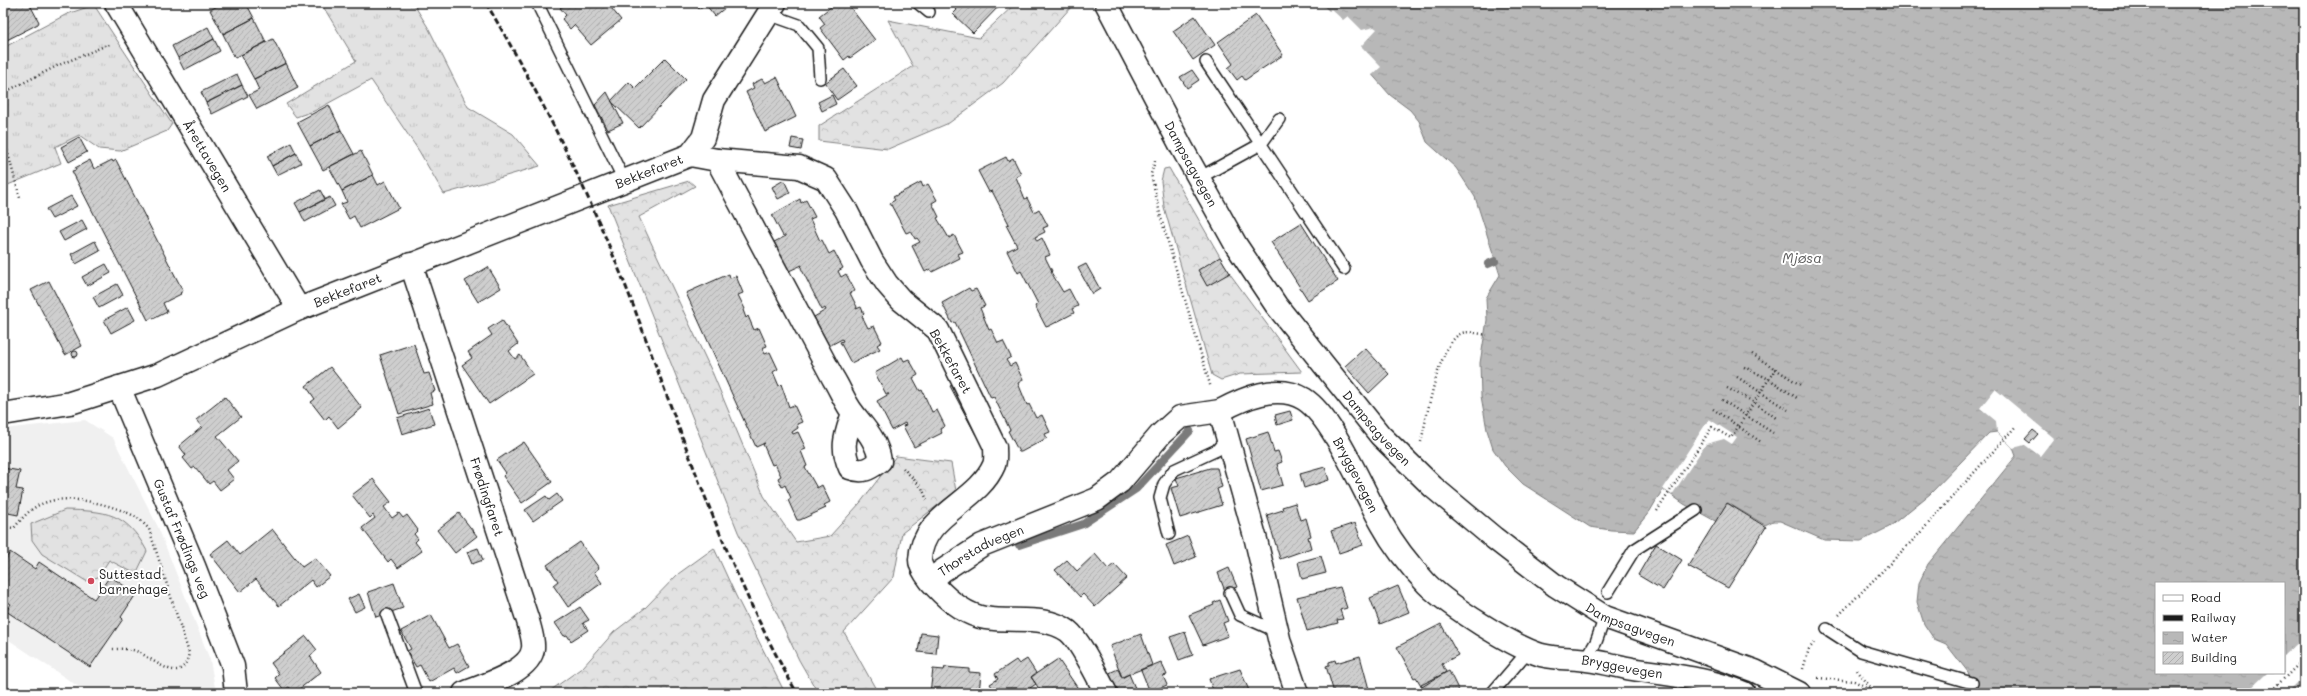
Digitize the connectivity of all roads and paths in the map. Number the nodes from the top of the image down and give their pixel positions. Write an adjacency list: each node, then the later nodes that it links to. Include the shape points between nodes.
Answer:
1 (116, 3): 7 (street, Årettavegen)
2 (537, 3): 18 (lane)
3 (918, 3): 6 (lane)
4 (1106, 3): 17 (street, Dampsagvegen)
5 (771, 9): 9 (lane, via 799,25 818,48); 14 (street, Bekkefaret, via 714,100 703,138)
6 (929, 12)
7 (134, 33): 10 (path, via 59,65); 22 (street, Årettavegen)
8 (1206, 62): 13 (lane)
9 (820, 78)
10 (3, 93)
11 (1279, 118): 13 (lane)
12 (3, 135): 19 (path)
13 (1261, 144): 17 (lane); 21 (lane)
14 (690, 155): 15 (street, Bekkefaret); 18 (street, Bekkefaret)
15 (717, 160): 39 (street); 52 (street, Bekkefaret, via 799,167 826,180 846,210 887,284 901,300 938,330 996,447 995,463 980,487)
16 (1155, 161): 38 (path, via 1151,174 1161,218 1202,363)
17 (1199, 178): 59 (street, Dampsagvegen, via 1236,244 1276,305 1380,435 1433,487 1494,538 1556,586)
18 (624, 180): 20 (street, Bekkefaret)
19 (20, 198)
20 (411, 264): 22 (street, Bekkefaret); 72 (street, Frødingfaret, via 528,620 533,648 526,664 510,674)
21 (1344, 269)
22 (299, 309): 30 (street, Bekkefaret, via 158,375)
23 (1487, 335): 48 (path, via 1463,332 1446,348 1433,388)
24 (1752, 354): 26 (path)
25 (1744, 367): 28 (path)
26 (1776, 368): 28 (path); 29 (path)
27 (1737, 377): 32 (path)
28 (1769, 379): 32 (path); 33 (path)
29 (1802, 386)
30 (119, 387): 40 (street, Bekkefaret, via 70,403); 70 (street, Gustaf Frødings veg, via 194,566 232,666)
31 (1727, 388): 35 (path)
32 (1761, 391): 35 (path); 37 (path)
33 (1797, 398)
34 (1722, 400): 41 (path)
35 (1754, 402): 41 (path); 42 (path)
36 (1713, 409): 43 (path)
37 (1788, 410)
38 (1220, 411): 46 (street); 55 (street, Thorstadvegen, via 1180,417 1161,434 1120,482 1097,499 982,545); 63 (street, Bryggevegen, via 1243,399 1262,394 1286,393 1304,400 1319,414 1336,439 1382,524 1402,554 1428,585 1462,610 1515,644)
39 (853, 413): 49 (street, via 867,429 878,448); 49 (street, via 844,446 845,458 850,468 860,472 870,469)
40 (3, 414)
41 (1746, 414): 43 (path); 45 (path)
42 (1776, 418)
43 (1739, 425): 47 (path); 51 (path, via 1730,438 1712,427)
44 (2016, 426): 60 (path, via 1919,534)
45 (1773, 433)
46 (1227, 438): 54 (lane, via 1217,450 1174,470 1164,484 1160,498); 61 (street, via 1256,540)
47 (1761, 442)
48 (1420, 448)
49 (880, 461): 52 (path, via 906,469 922,488)
50 (1696, 510): 56 (lane, via 1634,550)
51 (1653, 518)
52 (936, 524): 55 (street, Bekkefaret, via 928,533 922,547 920,562)
53 (3, 527): 62 (path, via 14,528 25,515 48,501 74,499 100,504 136,517 150,529 189,653 187,663 182,668 174,670 136,651)
54 (1169, 534)
55 (930, 581): 73 (street, Thorstadvegen, via 950,602 983,618 1036,620 1068,631)
56 (1608, 592)
57 (1230, 593): 61 (lane, via 1240,615)
58 (387, 615): 71 (lane)
59 (1605, 617): 64 (lane, via 1596,642); 68 (street, Dampsagvegen, via 1755,671)
60 (1827, 629): 67 (lane, via 1861,651); 68 (path, via 1809,649)
61 (1278, 632): 74 (street)
62 (111, 649)
63 (1529, 650): 64 (street, Bryggevegen, via 1565,659); 75 (lane)
64 (1586, 659): 76 (street, Bryggevegen, via 1677,676)
65 (2304, 659): 77 (path)
66 (1816, 678): 69 (path, via 1854,680)
67 (1972, 683)
68 (1800, 684)
69 (1870, 689)
70 (236, 693)
71 (416, 693)
72 (464, 693)
73 (1106, 693)
74 (1297, 693)
75 (1492, 693)
76 (1744, 693)
77 (2269, 693)

